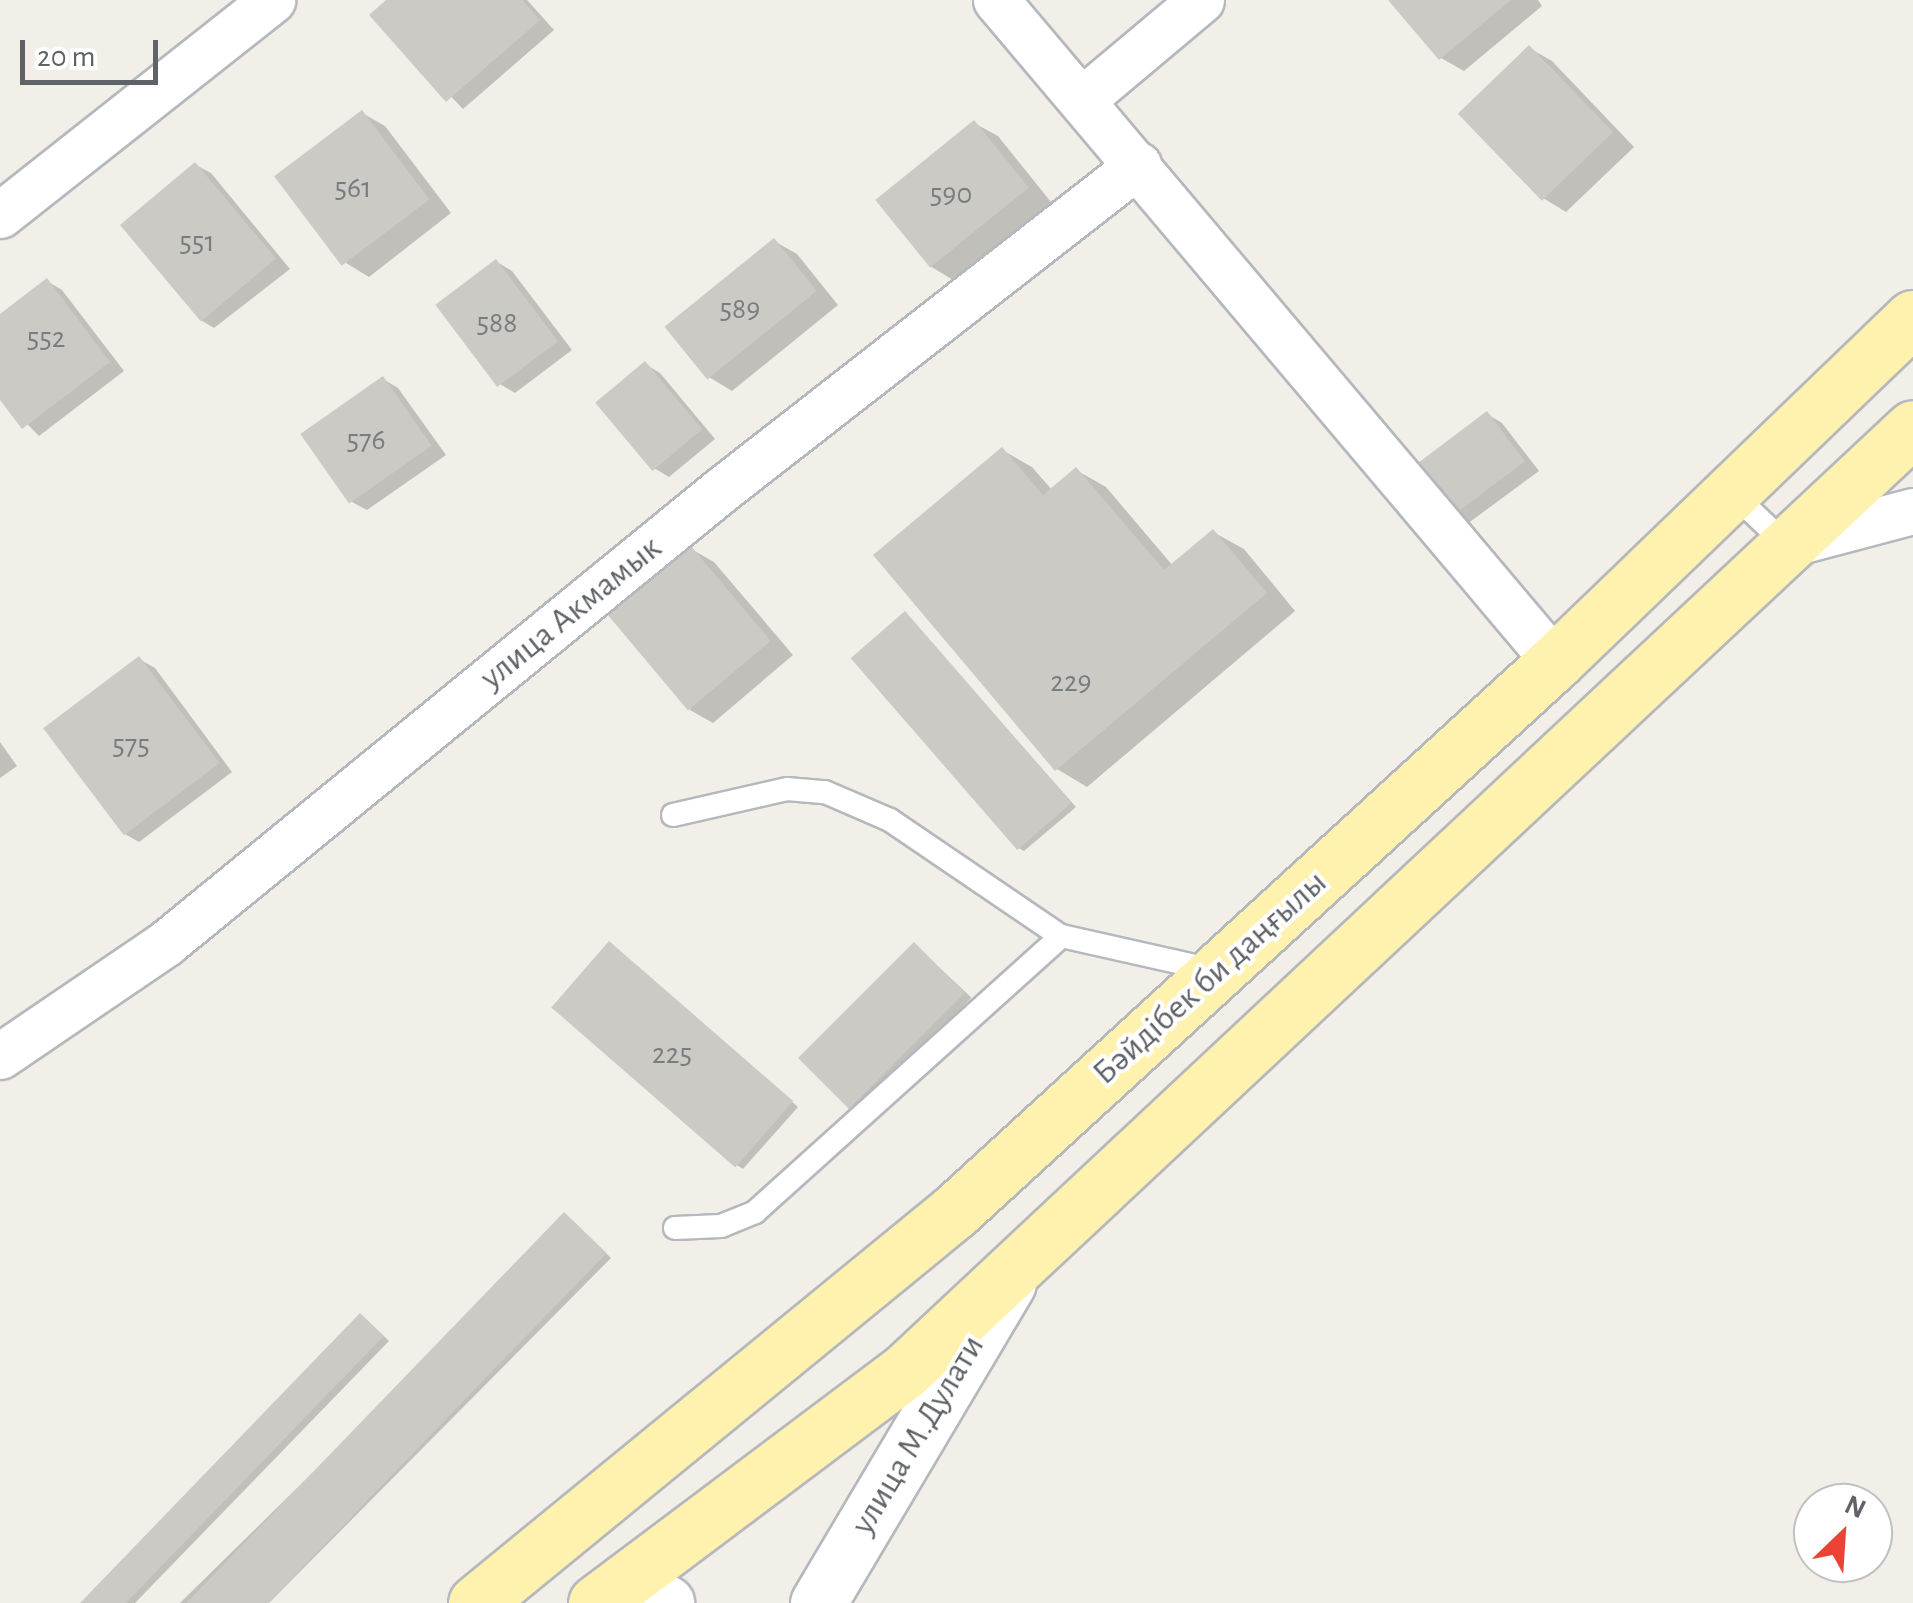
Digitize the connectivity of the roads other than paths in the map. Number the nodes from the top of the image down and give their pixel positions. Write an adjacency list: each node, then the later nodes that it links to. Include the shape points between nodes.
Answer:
1 (272, 0): 6 (street)
2 (996, 0): 4 (street)
3 (1201, 0): 4 (street)
4 (1083, 99): 5 (street)
5 (1138, 165): 12 (street); 16 (street, улица Акмамык, via 722,490 166,943)
6 (0, 215)
7 (1913, 318): 9 (main road, Бәйдібек би даңғылы)
8 (1913, 428): 11 (main road)
9 (1732, 493): 11 (lane); 12 (main road, Бәйдібек би даңғылы)
10 (1913, 511): 11 (street)
11 (1786, 545): 18 (main road)
12 (1556, 662): 15 (main road, Бәйдібек би даңғылы)
13 (673, 815): 14 (lane, via 787,789 826,792 890,820)
14 (1061, 936): 15 (lane); 17 (lane, via 755,1212 721,1226)
15 (1218, 971): 20 (main road, Бәйдібек би даңғылы, via 956,1211)
16 (0, 1056)
17 (675, 1228)
18 (1018, 1267): 19 (main road, via 905,1371); 21 (main road, улица М.Дулати)
19 (629, 1596)
20 (476, 1603)
21 (818, 1603)

